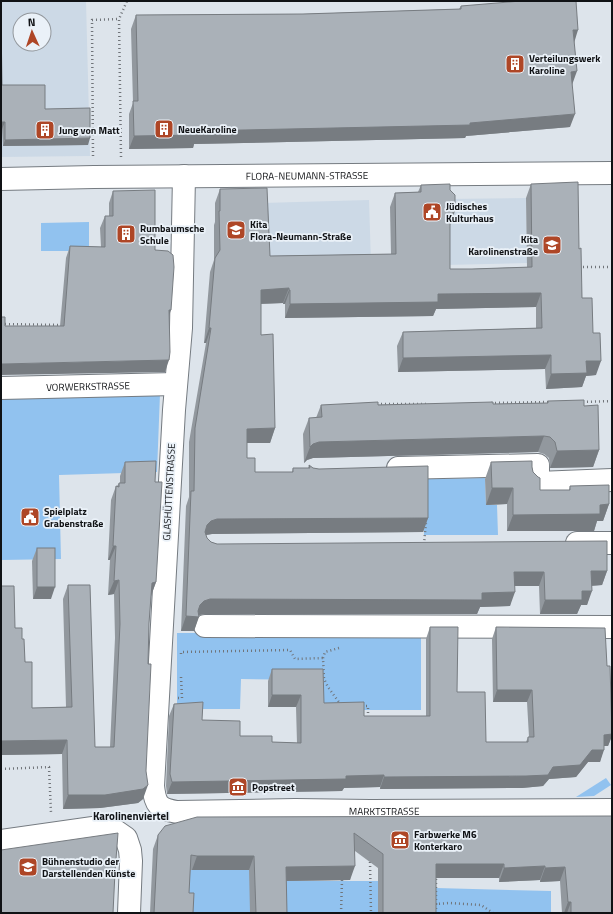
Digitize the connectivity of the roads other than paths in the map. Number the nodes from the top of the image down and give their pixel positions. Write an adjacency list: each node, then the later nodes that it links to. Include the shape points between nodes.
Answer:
1 (612, 173): 2 (street, FLORA-NEUMANN-STRASSE)
2 (184, 176): 3 (street, FLORA-NEUMANN-STRASSE); 4 (street, GLASHÜTTENSTRASSE, via 181,328)
3 (1, 179)
4 (175, 384): 5 (street, VORWERKSTRASSE); 12 (street, GLASHÜTTENSTRASSE, via 153,786)
5 (1, 388)
6 (381, 469): 7 (street, via 538,465 538,483)
7 (612, 480)
8 (557, 543): 9 (street)
9 (612, 543)
10 (205, 626): 11 (street)
11 (612, 627)
12 (159, 806): 13 (street, MARKTSTRASSE, via 177,812)
13 (611, 810)
14 (1, 841): 15 (street, via 100,827 113,829 126,838 130,850)
15 (129, 913)

